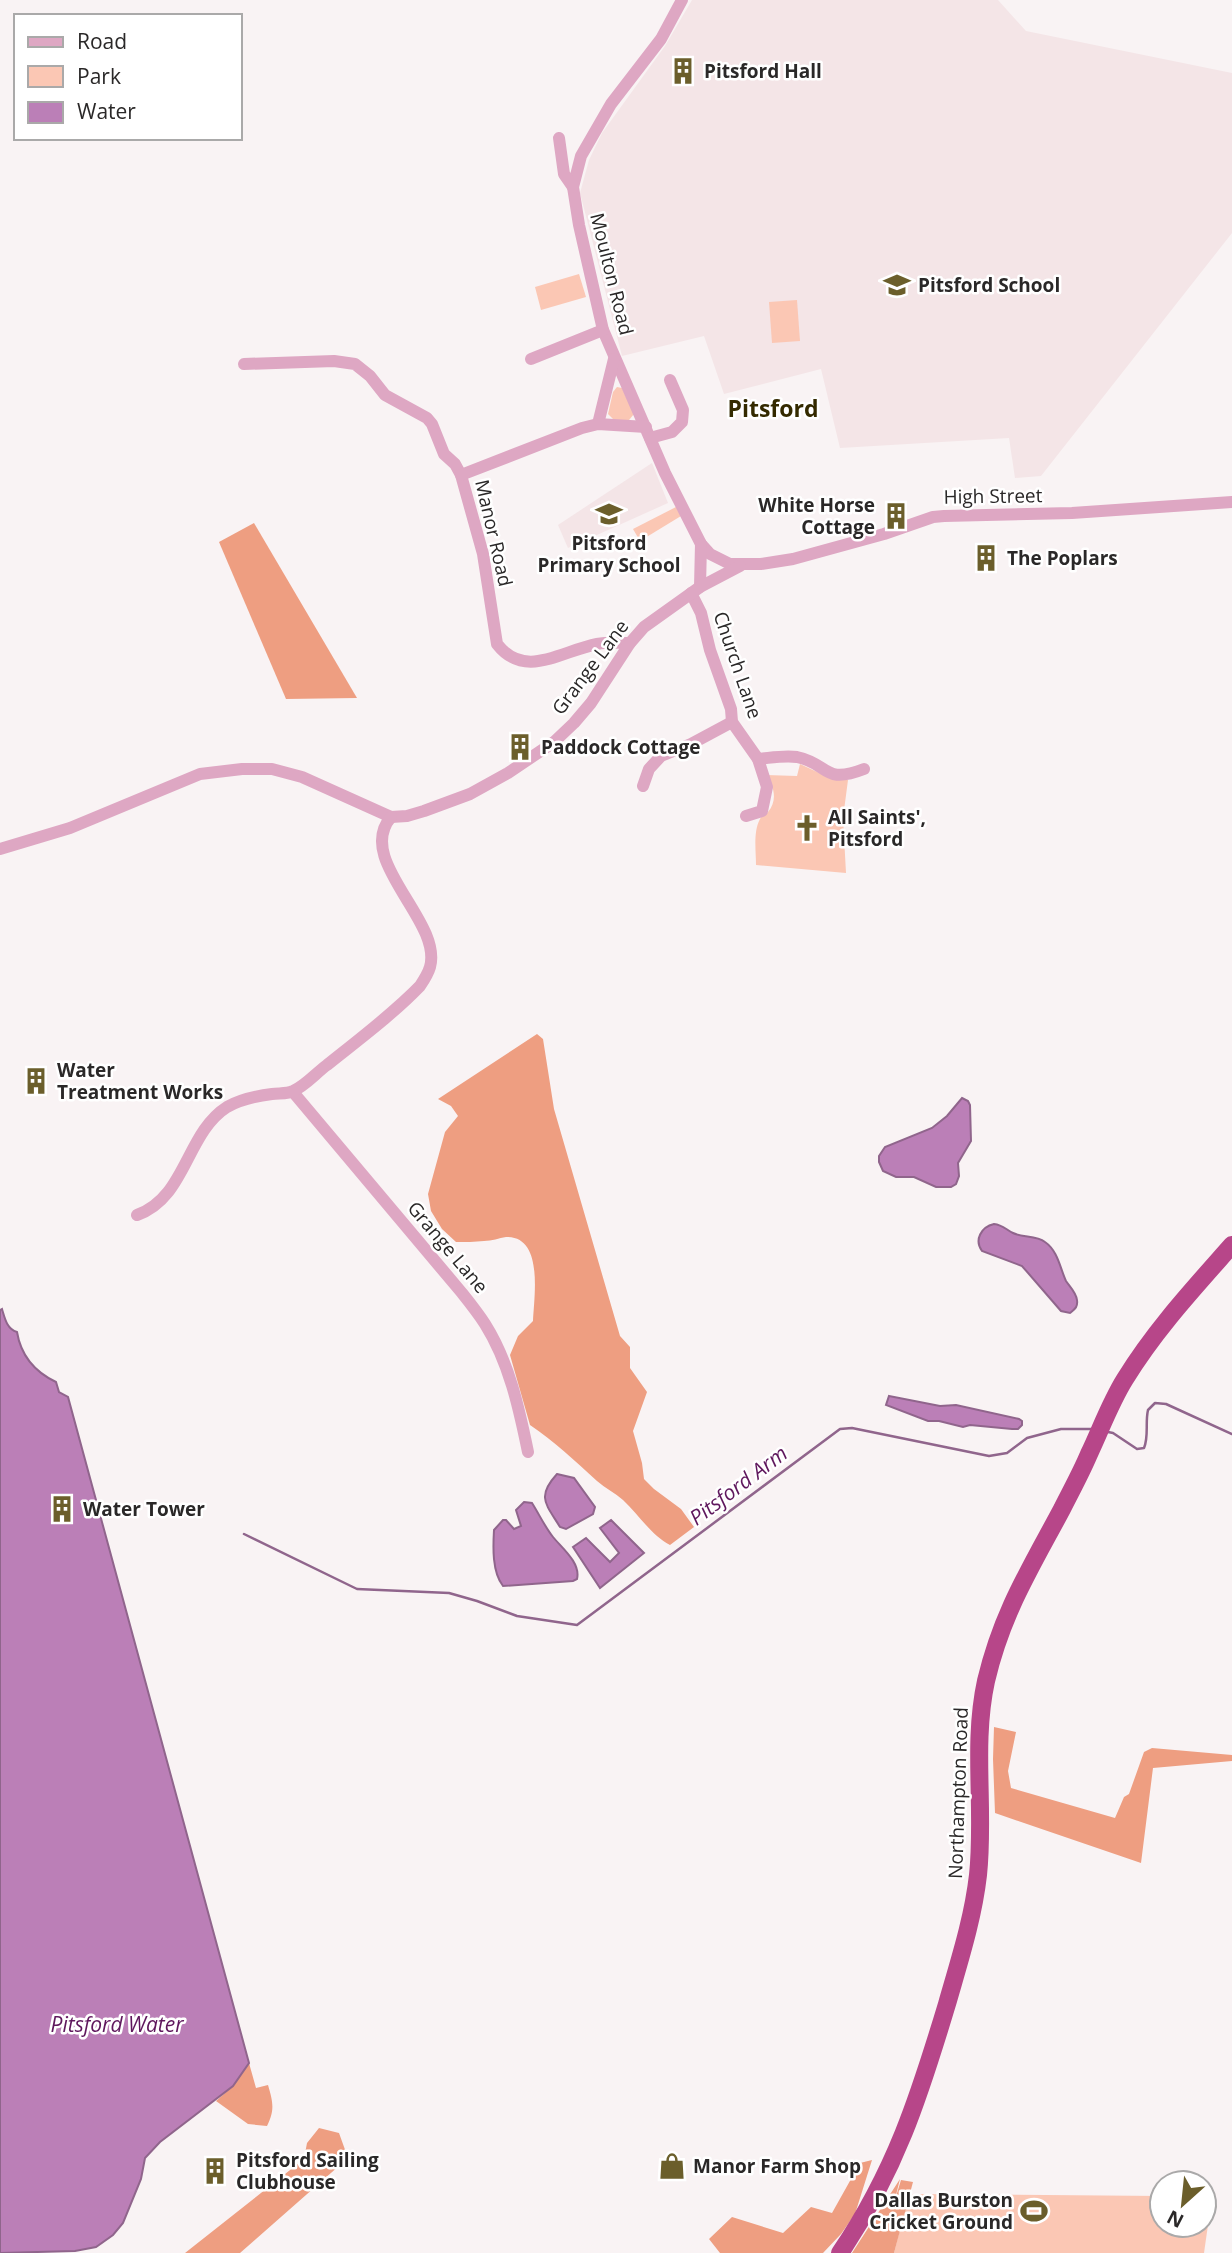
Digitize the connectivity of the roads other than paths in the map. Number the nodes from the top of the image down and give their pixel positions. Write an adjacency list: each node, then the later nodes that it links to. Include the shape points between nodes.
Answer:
1 (682, 0): 3 (street, Moulton Road, via 661,38 611,104 581,156)
2 (559, 138): 3 (street, via 564,173)
3 (573, 187): 4 (street, Moulton Road)
4 (603, 330): 5 (street); 6 (street, Moulton Road)
5 (531, 359)
6 (614, 359): 9 (street); 10 (street, Moulton Road)
7 (244, 364): 11 (street, via 355,364 385,395 427,418 444,454)
8 (670, 380): 10 (street, via 683,410 682,422 672,432)
9 (598, 424): 10 (street, Manor Road); 11 (street, Manor Road)
10 (648, 433): 13 (street, Moulton Road)
11 (461, 475): 16 (street, Manor Road, via 483,552 497,644 505,654 529,662 599,643)
12 (1232, 502): 14 (street, High Street, via 933,517 834,550)
13 (701, 544): 14 (street, via 719,560); 15 (street)
14 (740, 566): 15 (street, Grange Lane)
15 (696, 590): 16 (street, Grange Lane); 17 (street, Church Lane)
16 (630, 643): 21 (street, Grange Lane, via 591,703 554,742 470,794 407,816)
17 (732, 722): 18 (street, Church Lane); 20 (street, via 661,756 649,769)
18 (758, 758): 19 (street, via 799,758 830,774 846,776); 22 (street, Church Lane, via 767,787 762,811)
19 (864, 769)
20 (643, 786)
21 (391, 817): 23 (street, via 302,777 272,769 242,769 200,774 70,828); 24 (street, via 382,828 382,849 427,938 431,952 427,975 405,1000)
22 (747, 817)
23 (0, 849)
24 (293, 1092): 25 (street, via 249,1097 218,1114 169,1192); 27 (street, Grange Lane, via 485,1324 515,1394)
25 (137, 1215)
26 (1232, 1245): 28 (highway, Northampton Road, via 1151,1340 1124,1381 1022,1580 998,1637 979,1723 978,1877 967,1932 906,2132 869,2209)
27 (528, 1452)
28 (840, 2253)

